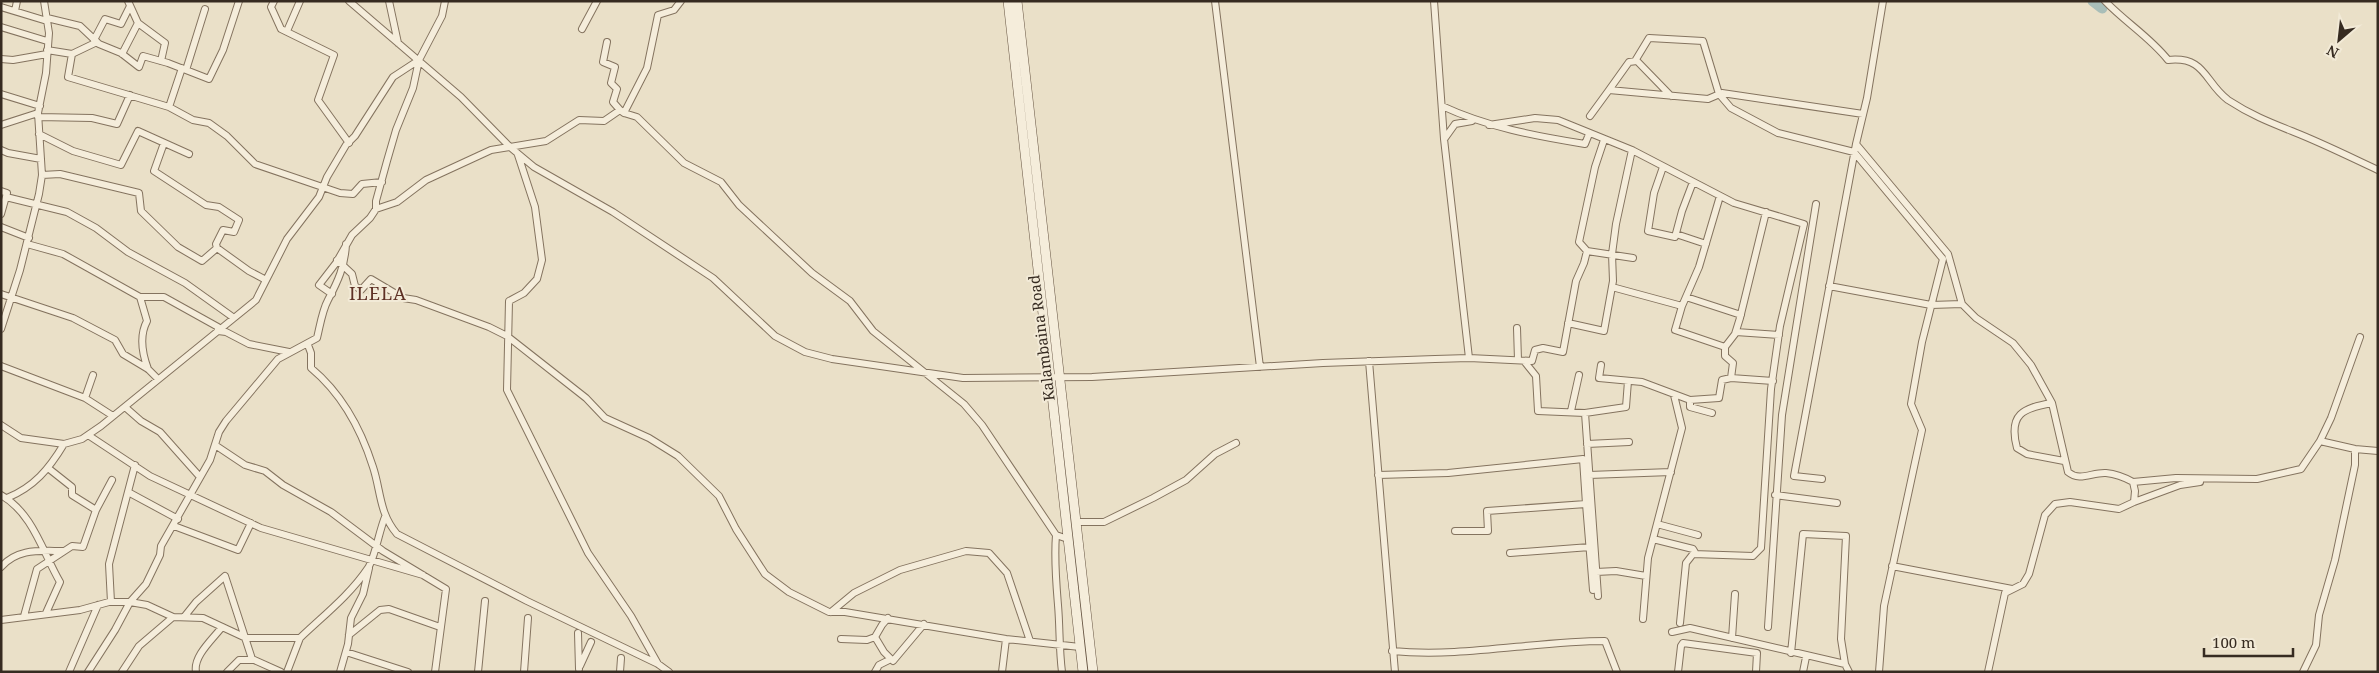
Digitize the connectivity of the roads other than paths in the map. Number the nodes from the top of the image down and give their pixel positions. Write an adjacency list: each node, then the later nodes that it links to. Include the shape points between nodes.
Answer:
1 (17, 1): 20 (street)
2 (44, 1): 21 (street)
3 (239, 1): 37 (street, via 223,50 209,79)
4 (274, 1): 25 (street, via 272,7 281,29)
5 (300, 1): 25 (street)
6 (349, 1): 29 (street)
7 (389, 1): 29 (street)
8 (445, 1): 34 (street, via 442,16)
9 (597, 1): 24 (street)
10 (681, 1): 45 (street, via 674,10 658,15 647,68)
11 (1008, 1): 125 (main road)
12 (1017, 1): 124 (main road, Kalambaina Road)
13 (1215, 1): 119 (street)
14 (1434, 1): 43 (street)
15 (1883, 1): 47 (street)
16 (2104, 1): 67 (street, via 2159,48 2168,60 2192,61 2226,98 2250,113)
17 (129, 4): 22 (street); 27 (street, via 121,24 105,19)
18 (1, 8): 20 (street)
19 (205, 9): 37 (street)
20 (15, 11): 21 (street)
21 (47, 20): 26 (street); 27 (street, via 80,26)
22 (138, 23): 32 (street); 35 (street, via 164,43)
23 (1, 27): 26 (street)
24 (582, 29)
25 (287, 32): 57 (street, via 334,55 318,100)
26 (47, 41): 30 (street)
27 (96, 41): 31 (street); 32 (street)
28 (607, 42): 45 (street, via 603,62 615,68 611,83 617,89 613,102)
29 (399, 44): 34 (street)
30 (47, 52): 31 (street); 33 (street, via 13,60); 46 (street)
31 (72, 54): 41 (street, via 68,77)
32 (122, 54): 35 (street, via 139,67 143,56)
33 (1, 59)
34 (418, 60): 57 (street, via 393,77); 59 (street, via 461,97); 69 (street, via 413,88 396,130)
35 (161, 61): 37 (street)
36 (1635, 61): 38 (street, via 1629,62); 40 (street, via 1649,38 1703,42); 42 (street)
37 (184, 69): 44 (street)
38 (1609, 90): 42 (street); 48 (street)
39 (1, 94): 46 (street)
40 (1719, 94): 42 (street, via 1708,99); 47 (street); 62 (street, via 1731,108 1778,133)
41 (130, 95): 44 (street); 46 (street, via 117,124)
42 (1671, 96)
43 (1442, 106): 49 (street); 54 (street)
44 (169, 107): 71 (street, via 193,120 209,123 255,164)
45 (622, 111): 59 (street, via 604,122 579,120 546,141); 121 (street, via 637,117 684,163 721,182 805,268 850,301 869,328)
46 (38, 112): 50 (street); 52 (street)
47 (1863, 114): 58 (street)
48 (1590, 116)
49 (1474, 121): 51 (street); 54 (street, via 1455,124)
50 (1, 125)
51 (1488, 125): 53 (street, via 1535,118 1554,119); 53 (street, via 1585,144)
52 (39, 134): 56 (street, via 73,151 121,165 138,131); 65 (street)
53 (1589, 134): 55 (street)
54 (1444, 139): 114 (street)
55 (1604, 140): 61 (street); 85 (street, via 1579,242)
56 (164, 143): 63 (street); 84 (street, via 154,170 206,205 219,207 239,220 234,232 223,230 216,244)
57 (349, 143): 71 (street)
58 (1856, 144): 62 (street); 98 (street, via 1948,254)
59 (510, 147): 64 (street); 76 (street, via 491,150 446,170 426,180 397,202)
60 (1, 150): 65 (street)
61 (1632, 150): 66 (street); 86 (street)
62 (1854, 152): 91 (street); 99 (street, via 1942,259)
63 (189, 154)
64 (517, 154): 108 (street, via 535,207 542,260 537,280 524,293 508,301); 121 (street, via 713,278 775,336 791,346 819,356)
65 (41, 159): 68 (street)
66 (1663, 167): 70 (street); 80 (street, via 1654,193 1648,231 1676,237)
67 (2378, 170)
68 (42, 175): 74 (street); 84 (street, via 60,174 138,193 141,211 178,247 202,261)
69 (382, 182): 71 (street, via 362,184 353,194); 76 (street)
70 (1693, 182): 73 (street); 80 (street)
71 (323, 186): 90 (street, via 319,197 287,239)
72 (3, 194): 74 (street); 78 (street)
73 (1720, 196): 77 (street); 83 (street)
74 (38, 203): 81 (street); 102 (street, via 66,212 96,228 128,252 186,283)
75 (1816, 204): 162 (street, via 1782,415)
76 (376, 208): 82 (street)
77 (1766, 212): 101 (street); 109 (street, via 1804,224)
78 (1, 214)
79 (1, 227): 81 (street)
80 (1676, 234): 83 (street)
81 (28, 241): 95 (street, via 63,254); 96 (street)
82 (346, 244): 88 (street); 89 (street)
83 (1706, 244): 97 (street)
84 (218, 248): 90 (street)
85 (1587, 251): 86 (street); 103 (street, via 1576,281)
86 (1612, 255): 87 (street); 92 (street)
87 (1633, 258)
88 (337, 260): 89 (street); 94 (street, via 319,285)
89 (344, 265): 94 (street); 108 (street, via 352,274 354,286 361,290 371,279 402,298 416,300)
90 (266, 280): 102 (street, via 256,300)
91 (1829, 286): 99 (street); 156 (street, via 1794,476)
92 (1612, 287): 100 (street); 103 (street, via 1604,331)
93 (1, 294): 96 (street)
94 (332, 294): 111 (street, via 317,338)
95 (140, 297): 106 (street, via 164,297 218,328); 120 (street, via 147,321 142,329 142,353)
96 (10, 298): 104 (street); 120 (street, via 73,318 115,340 123,354)
97 (1686, 298): 100 (street); 101 (street)
98 (1962, 304): 99 (street); 133 (street, via 2013,344 2031,365)
99 (1931, 305): 187 (street, via 1912,404 1922,430)
100 (1682, 306): 112 (street, via 1675,330)
101 (1740, 315): 107 (street)
102 (234, 318): 106 (street)
103 (1568, 323): 115 (street, via 1563,352 1540,347 1534,350 1532,361)
104 (1, 328)
105 (1517, 328): 115 (street)
106 (218, 331): 113 (street, via 250,344); 127 (street)
107 (1736, 332): 109 (street); 112 (street)
108 (507, 336): 200 (street, via 586,398 605,418 649,438 678,456 719,496 765,574 789,592); 234 (street, via 507,390 588,553 631,616)
109 (1779, 336): 129 (street)
110 (2360, 337): 141 (street)
111 (308, 345): 113 (street); 168 (street, via 311,368 330,383 347,408 373,466)
112 (1725, 346): 126 (street, via 1725,356 1733,363)
113 (289, 352): 146 (street, via 265,373 231,415)
114 (1469, 358): 115 (street); 116 (street)
115 (1521, 360): 135 (street, via 1536,376 1538,411)
116 (1370, 361): 119 (street); 153 (street)
117 (1601, 365): 128 (street, via 1599,378)
118 (1, 366): 131 (street)
119 (1260, 367): 124 (street)
120 (148, 369): 127 (street)
121 (927, 374): 125 (street, via 963,378); 175 (street, via 964,404 982,424)
122 (93, 375): 131 (street)
123 (1580, 376): 135 (street)
124 (1060, 377): 125 (street); 170 (main road, Kalambaina Road)
125 (1049, 378): 177 (main road)
126 (1731, 378): 129 (street); 132 (street, via 1722,380 1717,399)
127 (158, 379): 134 (street)
128 (1628, 381): 130 (street, via 1655,386); 136 (street, via 1626,407)
129 (1772, 381): 184 (street, via 1761,548 1753,556)
130 (1674, 395): 132 (street); 152 (street, via 1682,428)
131 (85, 398): 138 (street)
132 (1690, 400): 137 (street, via 1690,407)
133 (2052, 404): 149 (street); 149 (street, via 2031,407 2019,414 2015,424 2017,448 2027,454)
134 (125, 407): 138 (street); 155 (street, via 141,422 160,432)
135 (1571, 411): 136 (street)
136 (1585, 413): 145 (street)
137 (1712, 413)
138 (113, 416): 140 (street)
139 (1, 425): 144 (street, via 20,438)
140 (88, 435): 144 (street); 150 (street)
141 (2320, 441): 147 (street); 158 (street, via 2300,468 2257,479)
142 (1629, 442): 145 (street)
143 (1236, 443): 170 (street, via 1215,454 1186,480 1153,498 1104,522)
144 (64, 444): 151 (street)
145 (1587, 444): 154 (street)
146 (215, 445): 155 (street); 179 (street, via 331,512)
147 (2355, 449): 148 (street); 264 (street, via 2355,465 2335,560 2319,615 2316,645)
148 (2378, 451)
149 (2064, 461): 159 (street, via 2073,476 2107,473)
150 (135, 465): 160 (street); 161 (street)
151 (48, 468): 163 (street, via 33,484); 167 (street, via 72,487 72,494)
152 (1671, 472): 154 (street); 172 (street)
153 (1378, 475): 166 (street, via 1448,473 1583,459); 227 (street)
154 (1590, 475): 189 (street)
155 (200, 477): 161 (street)
156 (1822, 479)
157 (112, 480): 167 (street)
158 (2219, 480): 159 (street, via 2176,478); 164 (street, via 2180,485)
159 (2133, 482): 164 (street)
160 (128, 492): 169 (street); 197 (street, via 109,564)
161 (190, 495): 169 (street); 171 (street)
162 (1775, 495): 165 (street); 212 (street)
163 (4, 497): 181 (street, via 32,528)
164 (2134, 502): 192 (street, via 2119,509 2070,502 2055,504 2046,515 2029,574 2023,584)
165 (1837, 503)
166 (1586, 504): 174 (street, via 1487,510 1488,531); 180 (street)
167 (96, 510): 182 (street, via 83,547 72,546)
168 (385, 517): 179 (street); 234 (street, via 397,534 527,602)
169 (178, 518): 173 (street)
170 (1076, 522): 255 (main road, Kalambaina Road)
171 (250, 523): 173 (street, via 238,550); 186 (street)
172 (1657, 524): 176 (street); 178 (street)
173 (174, 526): 198 (street, via 161,546 146,584)
174 (1455, 530)
175 (1056, 535): 177 (street); 225 (street)
176 (1698, 535)
177 (1068, 539): 226 (main road)
178 (1653, 539): 184 (street, via 1693,549); 191 (street)
179 (375, 545): 186 (street); 190 (street)
180 (1590, 547): 183 (street); 193 (street)
181 (44, 551): 182 (street); 185 (street); 188 (street, via 11,556)
182 (64, 551): 185 (street)
183 (1510, 553)
184 (1696, 554): 209 (street, via 1686,563)
185 (49, 561): 201 (street, via 60,582); 202 (street, via 38,569)
186 (370, 564): 190 (street); 217 (street, via 363,594 351,618); 219 (street, via 336,605)
187 (1892, 566): 192 (street); 262 (street, via 1884,606)
188 (1, 567)
189 (1596, 572): 191 (street, via 1616,571); 195 (street)
190 (423, 575): 211 (street, via 446,589)
191 (1646, 576): 207 (street)
192 (2012, 589): 263 (street, via 2005,593)
193 (1593, 590)
194 (1736, 594): 221 (street)
195 (1598, 596)
196 (484, 601): 247 (street)
197 (111, 602): 198 (street); 199 (street)
198 (130, 602): 203 (street, via 146,604); 238 (street)
199 (98, 605): 201 (street); 237 (street)
200 (830, 612): 206 (street); 223 (street, via 854,593 900,570 966,551 989,553 1007,573)
201 (46, 614): 202 (street)
202 (24, 616): 208 (street)
203 (173, 617): 204 (street); 239 (street, via 139,646)
204 (184, 617): 213 (street, via 203,618); 216 (street, via 225,576)
205 (528, 618): 248 (street)
206 (888, 618): 210 (street); 218 (street)
207 (1643, 619)
208 (1, 620)
209 (1680, 623)
210 (924, 624): 220 (street); 232 (street, via 904,650 893,661)
211 (440, 626): 217 (street, via 389,609 380,610); 246 (street)
212 (1768, 627)
213 (222, 628): 216 (street); 240 (street, via 202,652)
214 (1672, 632): 221 (street, via 1690,628)
215 (578, 633): 236 (street)
216 (243, 636): 219 (street); 233 (street)
217 (349, 636): 228 (street)
218 (876, 636): 222 (street, via 866,640); 232 (street)
219 (300, 638): 243 (street)
220 (1006, 638): 223 (street); 252 (street)
221 (1732, 638): 229 (street)
222 (841, 639)
223 (1030, 641): 225 (street)
224 (592, 642): 236 (street)
225 (1058, 644): 226 (street); 253 (street)
226 (1080, 647): 254 (main road)
227 (1392, 651): 256 (street); 257 (street, via 1430,654 1605,641)
228 (346, 652): 244 (street); 245 (street)
229 (1791, 653): 230 (street); 235 (street, via 1803,534 1846,536 1841,639)
230 (1806, 656): 235 (street); 260 (street)
231 (621, 658): 249 (street)
232 (891, 659): 251 (street, via 879,665)
233 (254, 660): 241 (street, via 240,660); 242 (street)
234 (658, 664): 250 (street)
235 (1845, 664): 261 (street)
236 (578, 670)
237 (69, 672)
238 (88, 672)
239 (122, 672)
240 (196, 672)
241 (226, 672)
242 (281, 672)
243 (287, 672)
244 (340, 672)
245 (408, 672)
246 (435, 672)
247 (478, 672)
248 (524, 672)
249 (620, 672)
250 (670, 672)
251 (875, 672)
252 (1002, 672)
253 (1062, 672)
254 (1083, 672)
255 (1093, 672)
256 (1395, 672)
257 (1617, 672)
258 (1678, 672): 259 (street, via 1683,643 1757,653)
259 (1756, 672)
260 (1803, 672)
261 (1848, 672)
262 (1879, 672)
263 (1988, 672)
264 (2303, 672)

